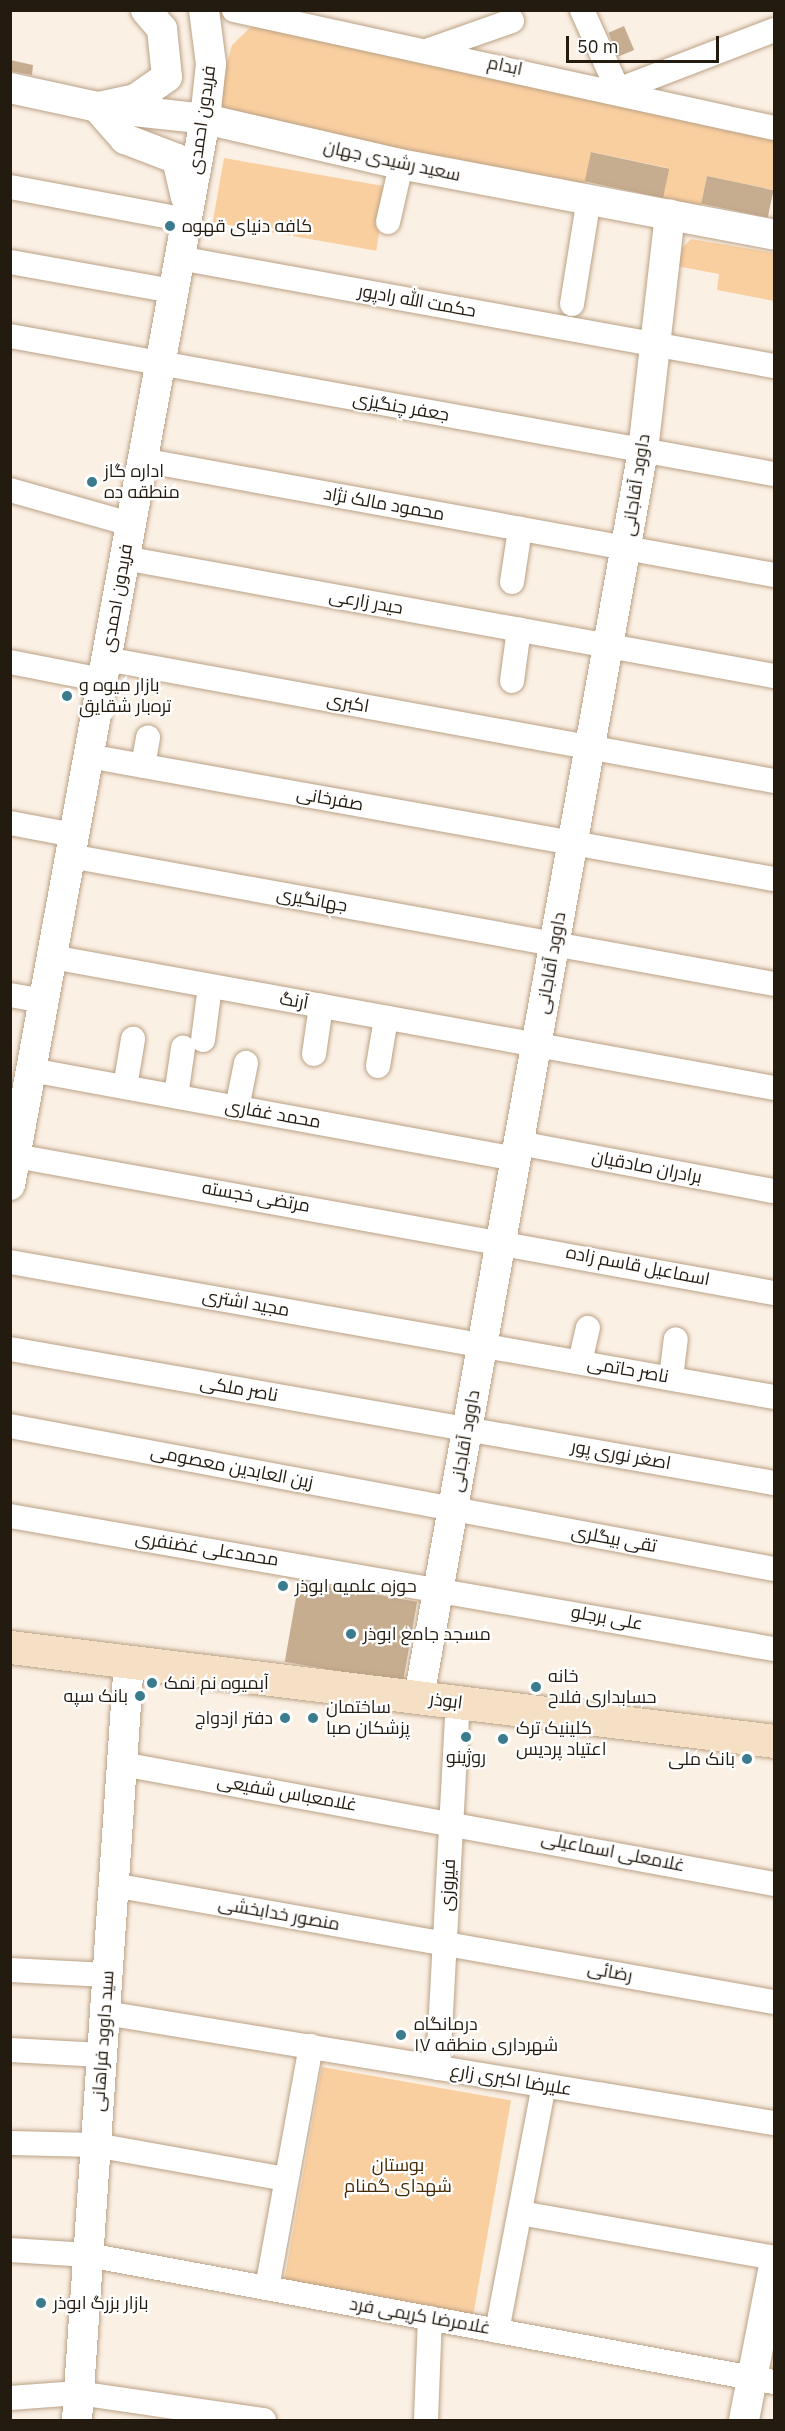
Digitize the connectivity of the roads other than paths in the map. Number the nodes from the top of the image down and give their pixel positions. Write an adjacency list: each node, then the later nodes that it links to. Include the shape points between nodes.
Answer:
1 (146, 10): 10 (street, via 162,29 167,77 136,99)
2 (204, 10): 11 (street, فریدون احمدی, via 211,64)
3 (234, 10): 7 (street, ابدام)
4 (582, 10): 9 (street)
5 (512, 21): 7 (street)
6 (774, 30): 9 (street)
7 (429, 50): 9 (street, ابدام)
8 (10, 88): 10 (street, سعید رشیدی جهان)
9 (618, 90): 12 (street, ابدام)
10 (97, 107): 11 (street, سعید رشیدی جهان); 17 (street, via 125,139 177,159 186,185)
11 (205, 119): 13 (street, فریدون احمدی); 14 (street, سعید رشیدی جهان)
12 (774, 128)
13 (198, 161): 14 (street, سعید رشیدی جهان, via 228,138); 17 (street, فریدون احمدی)
14 (399, 169): 16 (street, سعید رشیدی جهان); 19 (street)
15 (10, 187): 17 (street)
16 (588, 205): 18 (street, سعید رشیدی جهان); 25 (street)
17 (186, 220): 22 (street, فریدون احمدی)
18 (669, 221): 20 (street, سعید رشیدی جهان); 21 (street, سعید رشیدی جهان); 27 (street, داوود آقاجانی)
19 (388, 222)
20 (774, 235)
21 (774, 248)
22 (179, 258): 24 (street, فریدون احمدی); 27 (street, حکمت الله رادپور)
23 (10, 262): 24 (street)
24 (173, 291): 28 (street, فریدون احمدی)
25 (572, 304)
26 (10, 336): 28 (street, جعفر چنگیزی)
27 (655, 344): 29 (street, حکمت الله رادپور); 30 (street, داوود آقاجانی)
28 (160, 363): 30 (street, جعفر چنگیزی); 31 (street, فریدون احمدی)
29 (774, 366)
30 (643, 451): 32 (street, جعفر چنگیزی); 36 (street, داوود آقاجانی)
31 (142, 460): 34 (street, فریدون احمدی); 35 (street, محمود مالک نژاد)
32 (774, 474)
33 (10, 490): 34 (street)
34 (130, 524): 37 (street, فریدون احمدی)
35 (520, 529): 36 (street, محمود مالک نژاد); 39 (street)
36 (626, 548): 38 (street, محمود مالک نژاد); 41 (street, داوود آقاجانی)
37 (124, 558): 40 (street, حیدر زارعی); 43 (street, فریدون احمدی)
38 (774, 575)
39 (512, 582)
40 (519, 629): 41 (street, حیدر زارعی); 45 (street)
41 (608, 646): 44 (street, حیدر زارعی); 47 (street, داوود آقاجانی)
42 (10, 662): 43 (street, اکبری)
43 (104, 670): 47 (street, اکبری); 48 (street, فریدون احمدی)
44 (774, 676)
45 (512, 681)
46 (148, 737): 49 (street)
47 (590, 747): 50 (street, اکبری); 52 (street, داوود آقاجانی)
48 (88, 756): 49 (street, صفرخانی); 53 (street, فریدون احمدی)
49 (143, 766): 52 (street, صفرخانی)
50 (774, 781)
51 (10, 823): 53 (street, جهانگیری)
52 (573, 843): 54 (street, صفرخانی); 55 (street, داوود آقاجانی)
53 (72, 845): 55 (street, جهانگیری); 56 (street, فریدون احمدی)
54 (774, 879)
55 (554, 944): 57 (street, جهانگیری); 64 (street, داوود آقاجانی)
56 (52, 957): 58 (street, آرنگ); 60 (street, فریدون احمدی)
57 (774, 984)
58 (210, 986): 61 (street, آرنگ); 71 (street)
59 (10, 995): 60 (street)
60 (44, 1001): 68 (street, فریدون احمدی)
61 (321, 1006): 62 (street, آرنگ); 65 (street)
62 (386, 1018): 64 (street, آرنگ); 67 (street)
63 (133, 1039): 69 (street)
64 (536, 1045): 70 (street, آرنگ); 73 (street, داوود آقاجانی)
65 (314, 1054)
66 (246, 1063): 72 (street)
67 (378, 1066)
68 (31, 1070): 69 (street, محمد غفاری); 74 (street, فریدون احمدی)
69 (125, 1087): 71 (street, محمد غفاری)
70 (774, 1088)
71 (176, 1096): 72 (street, محمد غفاری)
72 (237, 1108): 73 (street, محمد غفاری)
73 (517, 1151): 76 (street, برادران صادقیان); 77 (street, داوود آقاجانی)
74 (13, 1155): 75 (street, فریدون احمدی); 77 (street, مرتضی خجسته)
75 (10, 1185)
76 (774, 1191)
77 (501, 1240): 79 (street, اسماعیل قاسم زاده); 82 (street, داوود آقاجانی)
78 (10, 1262): 82 (street, مجید اشتری)
79 (774, 1293)
80 (588, 1328): 84 (street)
81 (676, 1339): 85 (street)
82 (482, 1344): 84 (street, ناصر حاتمی); 88 (street, داوود آقاجانی)
83 (10, 1349): 88 (street, ناصر ملکی)
84 (580, 1362): 85 (street, ناصر حاتمی)
85 (671, 1378): 86 (street, ناصر حاتمی)
86 (774, 1397)
87 (10, 1426): 90 (street, زین العابدین معصومی)
88 (467, 1428): 89 (street, اصغر نوری پور); 90 (street, داوود آقاجانی)
89 (774, 1482)
90 (453, 1509): 92 (street, تقی بیگلری); 93 (street, داوود آقاجانی)
91 (10, 1516): 93 (street, محمدعلی غضنفری)
92 (774, 1569)
93 (439, 1587): 95 (street, علی برجلو); 97 (street, داوود آقاجانی)
94 (10, 1647): 96 (main road, ابوذر)
95 (774, 1649)
96 (129, 1661): 97 (main road, ابوذر); 100 (street, سید داوود فراهانی)
97 (419, 1697): 98 (main road, ابوذر)
98 (458, 1702): 99 (main road, ابوذر); 101 (street, فیروزی)
99 (774, 1741)
100 (122, 1764): 101 (street, غلامعباس شفیعی); 103 (street, سید داوود فراهانی)
101 (452, 1821): 102 (street, غلامعلی اسماعیلی); 104 (street, فیروزی)
102 (774, 1884)
103 (113, 1885): 104 (street, منصور خدابخشی); 106 (street, سید داوود فراهانی)
104 (445, 1942): 107 (street, رضائی); 112 (street, فیروزی)
105 (10, 1970): 106 (street)
106 (107, 1975): 108 (street, سید داوود فراهانی)
107 (774, 2002)
108 (105, 2013): 109 (street, علیرضا اکبری زارع); 111 (street, سید داوود فراهانی)
109 (311, 2046): 112 (street, علیرضا اکبری زارع); 117 (street)
110 (10, 2050): 111 (street)
111 (102, 2055): 116 (street, سید داوود فراهانی)
112 (438, 2068): 113 (street, علیرضا اکبری زارع)
113 (544, 2085): 114 (street, علیرضا اکبری زارع); 118 (street)
114 (774, 2123)
115 (10, 2143): 116 (street)
116 (95, 2145): 117 (street); 120 (street, سید داوود فراهانی)
117 (285, 2179): 123 (street)
118 (520, 2213): 121 (street); 125 (street)
119 (10, 2250): 120 (street, غلامرضا کریمی فرد)
120 (88, 2254): 123 (street, غلامرضا کریمی فرد); 128 (street, سید داوود فراهانی)
121 (774, 2258)
122 (774, 2265): 126 (street)
123 (267, 2288): 124 (street, غلامرضا کریمی فرد)
124 (430, 2318): 125 (street, غلامرضا کریمی فرد); 130 (street)
125 (497, 2331): 126 (street, غلامرضا کریمی فرد)
126 (763, 2380): 131 (street)
127 (10, 2398): 128 (street)
128 (77, 2407): 129 (street)
129 (264, 2421)
130 (426, 2421)
131 (744, 2421)

